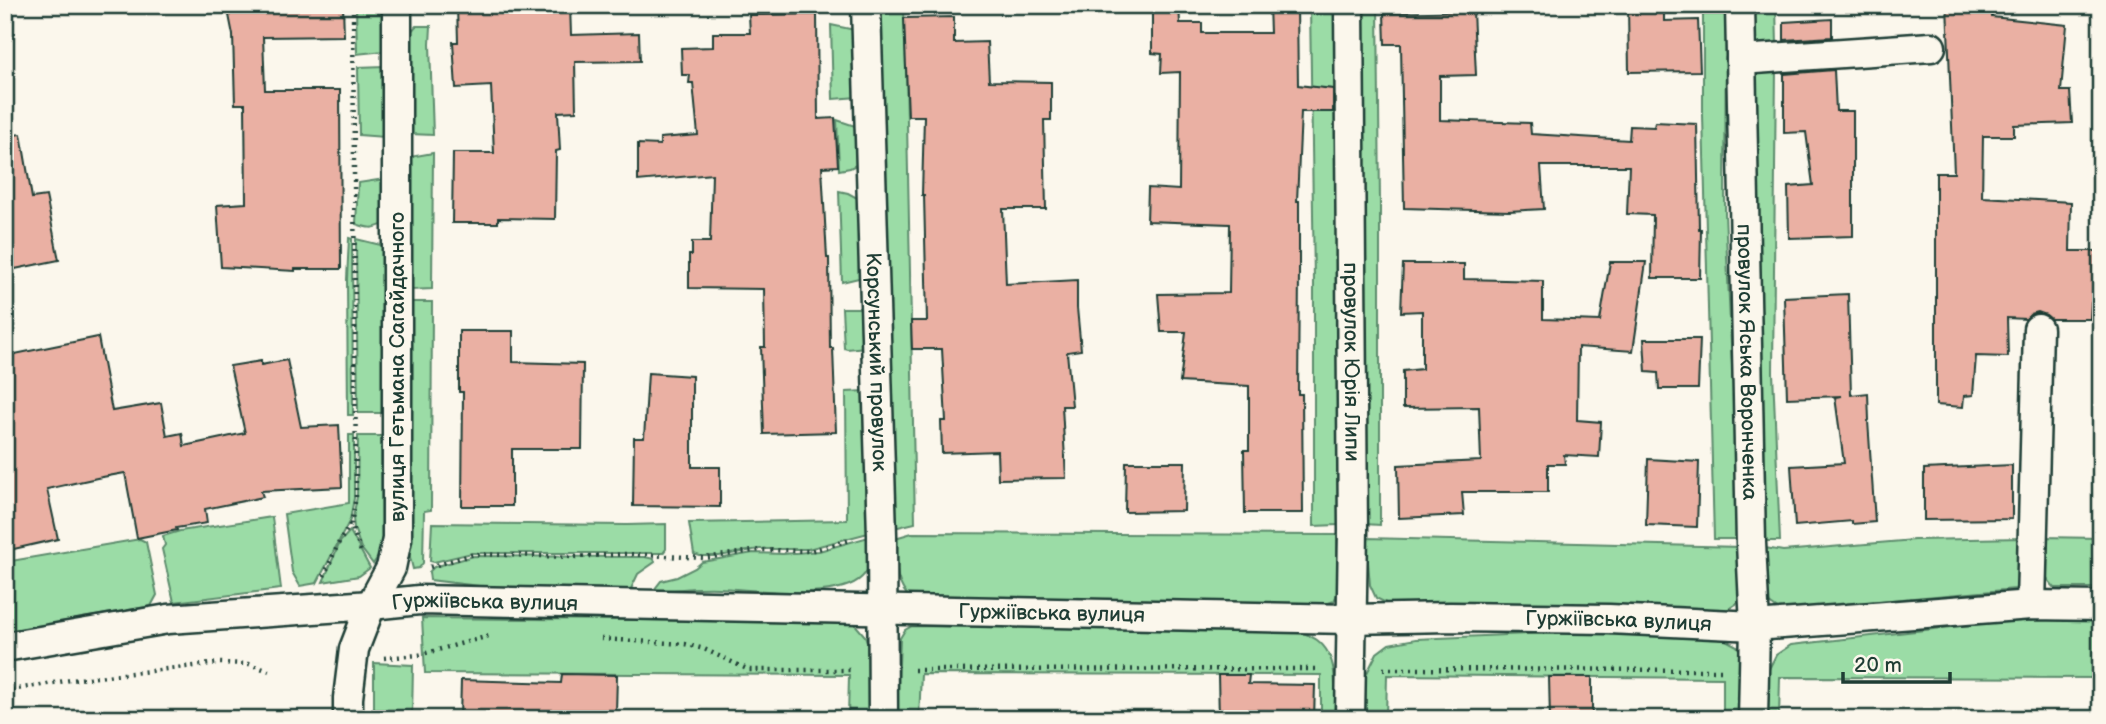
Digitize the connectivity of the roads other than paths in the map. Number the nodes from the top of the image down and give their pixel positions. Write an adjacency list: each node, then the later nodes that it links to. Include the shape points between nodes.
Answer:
1 (397, 5): 8 (street, вулиця Гетьмана Сагайдачного, via 397,539 391,568)
2 (866, 5): 11 (street, Корсунський провулок)
3 (1349, 5): 12 (street, провулок Юрія Липи)
4 (1741, 5): 6 (street, провулок Яська Воронченка)
5 (1931, 47): 6 (street)
6 (1741, 60): 13 (street, провулок Яська Воронченка)
7 (2038, 329): 9 (street)
8 (371, 605): 11 (street, Гуржіївська вулиця, via 419,600); 14 (street, Гуржіївська вулиця, via 169,619); 15 (street, вулиця Гетьмана Сагайдачного, via 354,649)
9 (2032, 605): 10 (street, Гуржіївська вулиця); 13 (street, Гуржіївська вулиця)
10 (2101, 606)
11 (884, 609): 12 (street, Гуржіївська вулиця); 16 (street, Корсунський провулок)
12 (1350, 619): 13 (street, Гуржіївська вулиця, via 1609,619); 17 (street, провулок Юрія Липи)
13 (1755, 626): 18 (street, провулок Яська Воронченка)
14 (5, 647)
15 (348, 719)
16 (883, 719)
17 (1350, 719)
18 (1753, 719)

